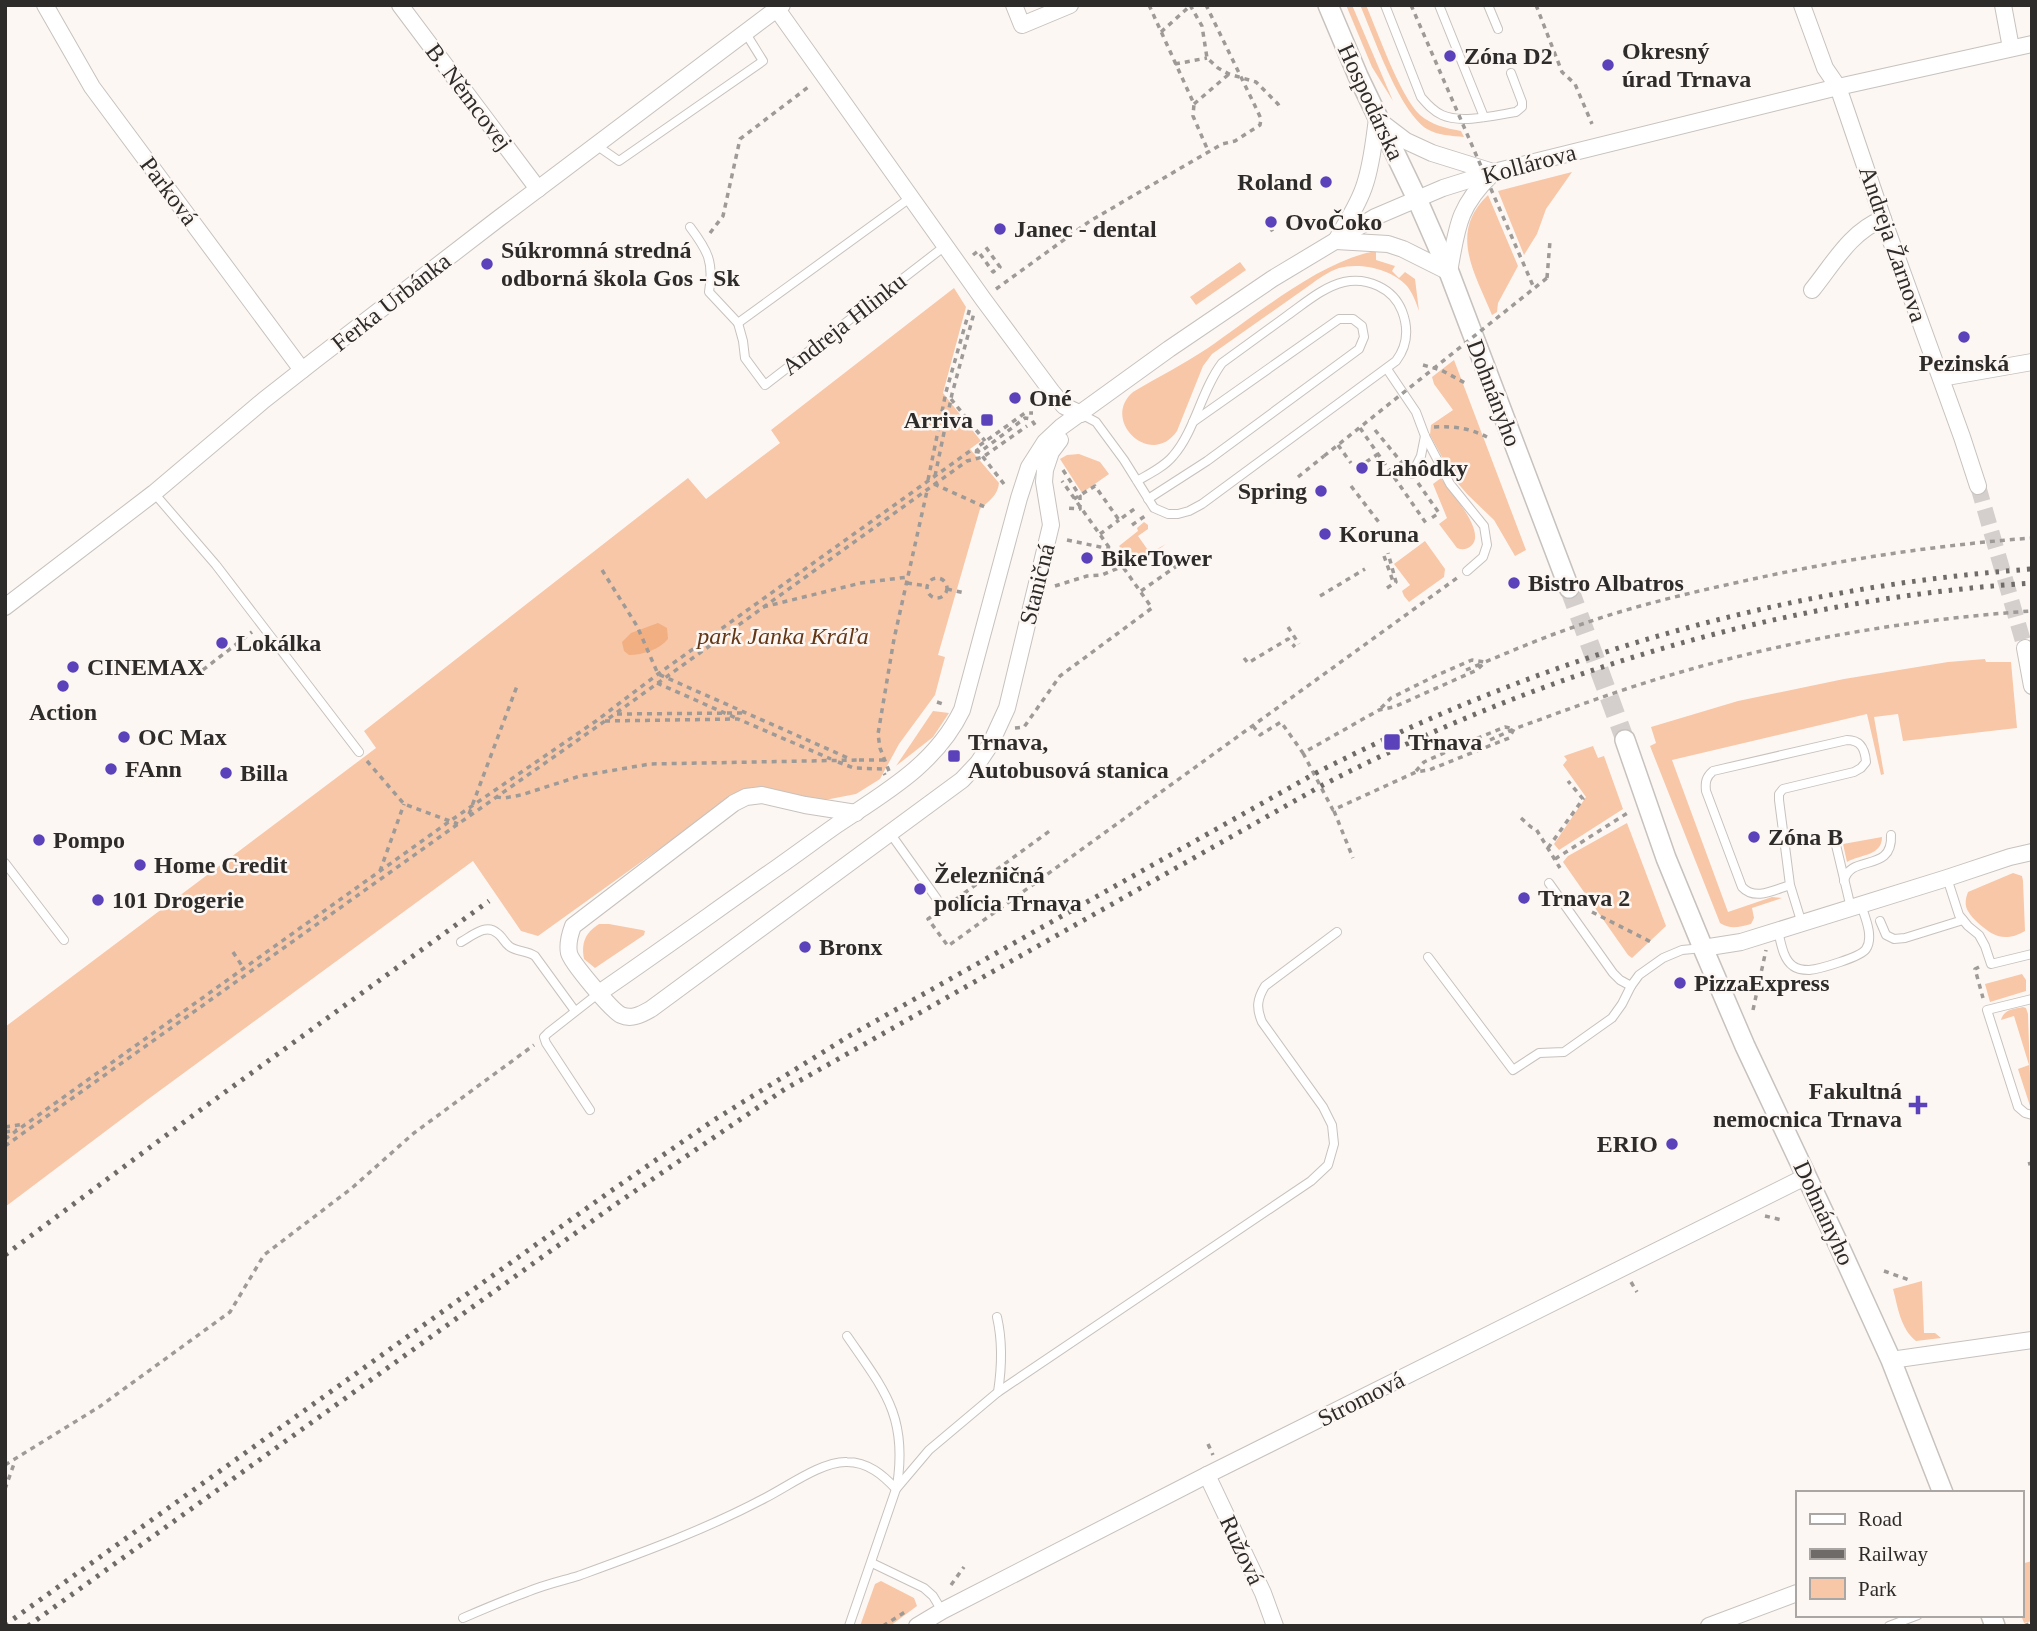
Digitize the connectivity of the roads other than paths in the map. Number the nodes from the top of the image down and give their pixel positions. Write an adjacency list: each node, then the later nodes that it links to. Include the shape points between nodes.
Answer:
1 (45, 5): 34 (street, Parková, via 92,87)
2 (400, 5): 22 (street, B. Němcovej)
3 (1014, 5): 4 (street, via 1022,25)
4 (1070, 5)
5 (1328, 5): 19 (street, Hospodárska)
6 (1385, 5): 18 (lane, via 1421,97 1444,117)
7 (1439, 5): 18 (lane)
8 (1488, 5): 12 (lane)
9 (1802, 5): 17 (street, Andreja Žarnova, via 1825,68)
10 (2003, 5): 15 (street)
11 (777, 6): 13 (street, Ferka Urbánka); 23 (street)
12 (1498, 29)
13 (745, 32): 20 (street, Ferka Urbánka); 20 (lane, via 764,61 618,161)
14 (2032, 44): 15 (street, Kollárova)
15 (2011, 48): 17 (street, Kollárova)
16 (1511, 73): 18 (lane, via 1522,107)
17 (1838, 87): 21 (street, Kollárova); 25 (street, Andreja Žarnova)
18 (1484, 117)
19 (1377, 119): 21 (street, via 1423,149); 24 (street, Hospodárska); 27 (street, via 1365,185)
20 (596, 145): 22 (street, Ferka Urbánka)
21 (1494, 172): 24 (street, Kollárova); 29 (street, via 1464,208)
22 (538, 189): 34 (street, Ferka Urbánka)
23 (911, 198): 28 (street); 31 (lane)
24 (1416, 199): 27 (street, Kollárova); 29 (street, Dohnányho)
25 (1883, 219): 30 (street, via 1857,234); 35 (street, Andreja Žarnova)
26 (690, 227): 31 (lane, via 708,256 712,272 709,292)
27 (1336, 241): 29 (street, via 1388,244); 36 (street, Kollárova, via 1169,349)
28 (945, 246): 31 (lane, Andreja Hlinku, via 765,385 745,358); 36 (street, via 1052,392 1064,406)
29 (1449, 272): 45 (street, Dohnányho)
30 (1812, 290)
31 (738, 323)
32 (2032, 362): 35 (street)
33 (1387, 369): 37 (lane, via 1404,351 1407,337 1400,305 1380,286 1344,282 1324,290 1222,363); 38 (lane, via 1416,412); 43 (lane, via 1189,512 1168,514)
34 (302, 370): 42 (street, Ferka Urbánka)
35 (1941, 379): 41 (street, Andreja Žarnova)
36 (1082, 414): 40 (lane, via 1096,422); 52 (street, Staničná, via 1045,442 1029,467 953,729 938,749); 53 (street, Staničná, via 1048,459 1044,482 1051,526 1007,708 978,763)
37 (1191, 424): 40 (lane, via 1174,456); 43 (lane, via 1339,319 1353,319 1362,326 1359,349 1207,461)
38 (1425, 436): 39 (lane); 44 (lane, via 1450,484 1484,526 1487,545 1483,557)
39 (1412, 474)
40 (1137, 481): 43 (lane)
41 (1978, 486)
42 (154, 493): 46 (street, Ferka Urbánka); 51 (lane, via 216,565)
43 (1147, 499)
44 (1467, 570)
45 (1569, 588)
46 (7, 602)
47 (2025, 648): 48 (street)
48 (2030, 668): 49 (street)
49 (2032, 686)
50 (1625, 740): 71 (street, Dohnányho)
51 (359, 752)
52 (856, 813): 75 (street, Staničná); 75 (street, Staničná, via 762,795 734,803 573,926 569,954)
53 (890, 833): 62 (lane); 75 (street, Staničná, via 651,1009 623,1016)
54 (1891, 835): 59 (lane, via 1892,846 1883,858 1850,870)
55 (1836, 845): 59 (lane)
56 (2032, 852): 58 (street)
57 (5, 863): 69 (lane)
58 (1947, 878): 63 (street); 64 (lane)
59 (1844, 881): 63 (lane)
60 (1549, 883): 74 (lane, via 1613,973)
61 (1790, 885): 61 (lane, via 1779,794 1783,789 1861,768 1865,752 1855,740 1713,771 1708,776 1706,791 1742,887 1755,894); 66 (lane)
62 (937, 899)
63 (1856, 907): 66 (street); 67 (lane, via 1869,937 1866,949 1857,956 1799,970 1786,957)
64 (1963, 920): 65 (lane, via 1894,939 1886,935); 72 (lane, via 1979,935 1991,964)
65 (1880, 921)
66 (1802, 923): 67 (street)
67 (1778, 931): 71 (street, via 1741,943)
68 (1337, 932): 85 (lane, via 1265,986 1257,1010 1332,1125 1334,1144 1328,1165 1311,1181)
69 (64, 940)
70 (461, 942): 77 (lane, via 482,929 496,931 509,947 535,956)
71 (1703, 948): 74 (lane, via 1663,958); 80 (street, Dohnányho)
72 (2032, 954)
73 (1428, 957): 74 (lane, via 1513,1070 1539,1053 1564,1052 1593,1032 1612,1018)
74 (1631, 986)
75 (599, 993): 77 (lane)
76 (2032, 999): 79 (lane, via 1987,1010 2018,1107)
77 (575, 1011): 78 (lane, via 544,1037)
78 (590, 1110)
79 (2032, 1115)
80 (1807, 1175): 84 (street, Dohnányho); 86 (street, Stromová)
81 (998, 1317): 85 (lane, via 1002,1369)
82 (847, 1336): 87 (lane, via 886,1393 896,1419 901,1463)
83 (2032, 1340): 84 (street)
84 (1892, 1360): 88 (street, Dohnányho)
85 (998, 1392): 87 (lane, via 929,1450)
86 (1207, 1475): 91 (street, Stromová); 96 (street, Ružová)
87 (896, 1489): 89 (lane); 93 (lane, via 866,1465 838,1463 661,1545)
88 (1942, 1491)
89 (872, 1563): 91 (lane, via 924,1588); 94 (lane)
90 (1796, 1593): 97 (street)
91 (942, 1611): 95 (street, Stromová)
92 (1913, 1617): 98 (lane)
93 (463, 1618)
94 (849, 1626)
95 (917, 1626)
96 (1275, 1626)
97 (1709, 1626)
98 (1889, 1626)

